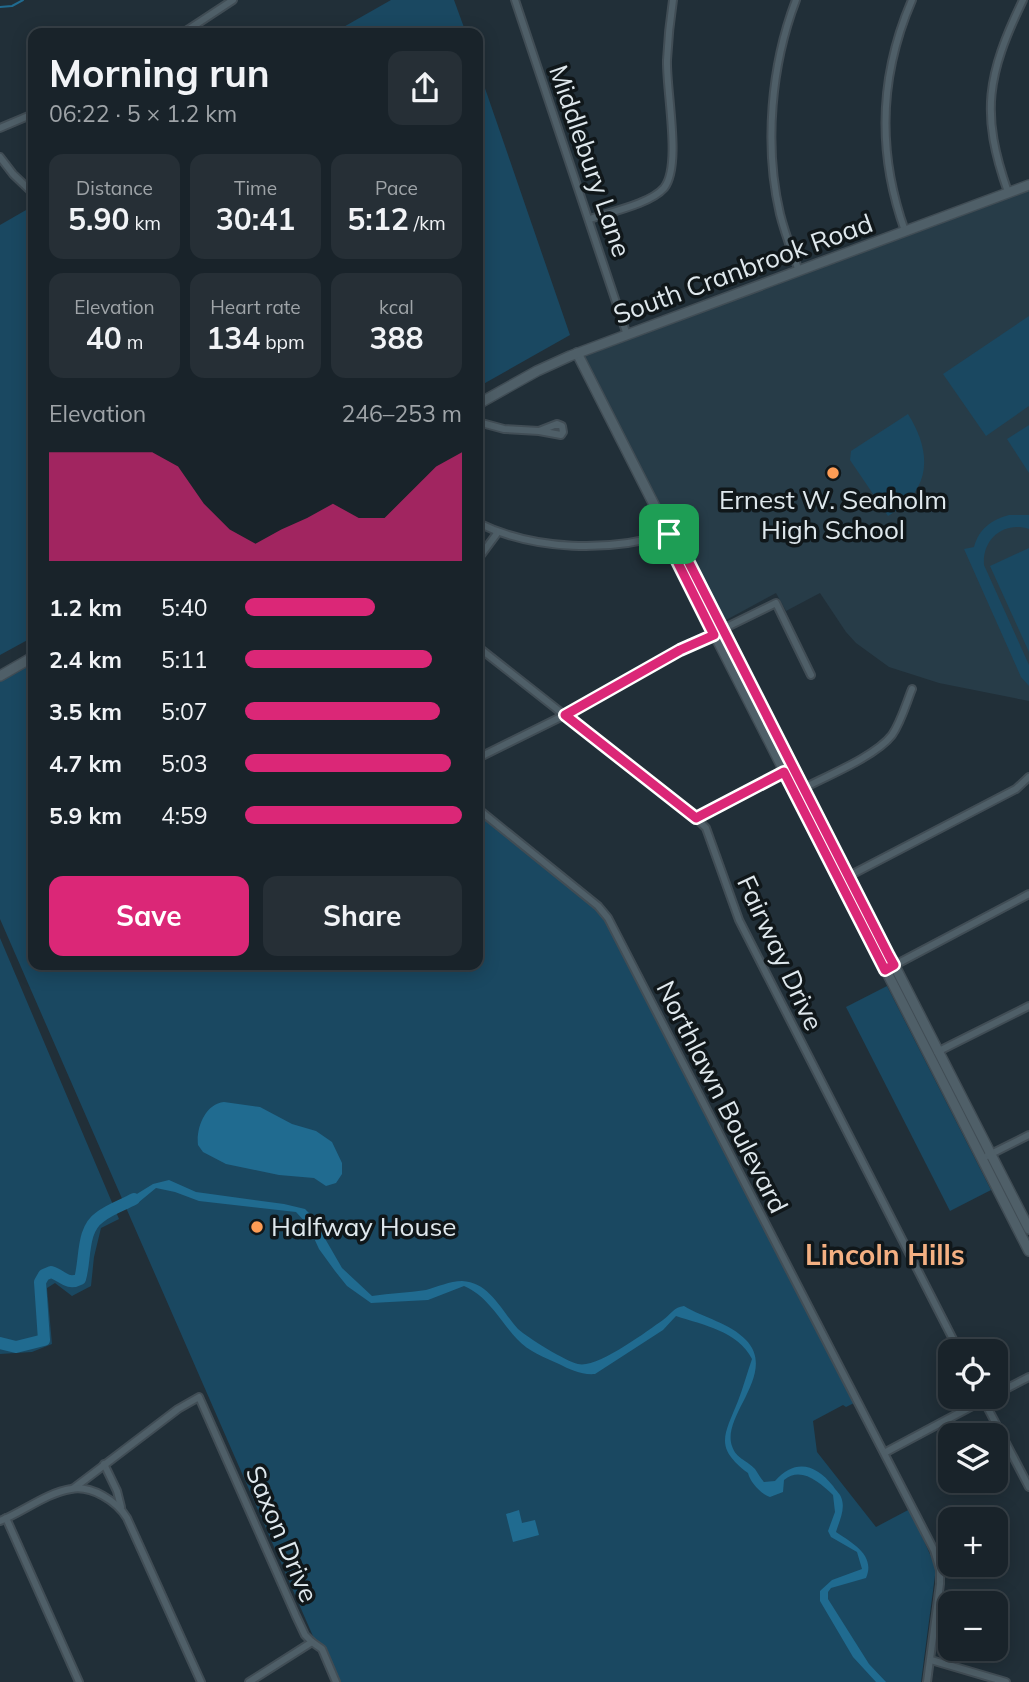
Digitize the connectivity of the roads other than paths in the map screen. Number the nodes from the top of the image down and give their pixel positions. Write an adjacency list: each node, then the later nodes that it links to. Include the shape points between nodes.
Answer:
1 (233, 0): 7 (street)
2 (515, 0): 14 (street, Middlebury Lane)
3 (673, 0): 14 (street, via 667,61 673,151 670,178 650,198)
4 (796, 0): 16 (street, via 778,69 773,159 780,212)
5 (912, 0): 15 (street, via 892,65 885,133 891,186)
6 (1023, 0): 13 (street, via 1000,52 991,97 993,142)
7 (191, 28)
8 (28, 116): 9 (street)
9 (0, 128)
10 (0, 157): 12 (street)
11 (1029, 185): 13 (street, South Cranbrook Road)
12 (28, 188)
13 (1008, 192): 15 (street, South Cranbrook Road)
14 (590, 219): 17 (street, Middlebury Lane)
15 (905, 230): 16 (street, South Cranbrook Road)
16 (799, 271): 17 (street, South Cranbrook Road)
17 (627, 335): 18 (street, South Cranbrook Road)
18 (578, 353): 19 (street, South Cranbrook Road); 24 (street)
19 (483, 401)
20 (483, 423): 21 (street)
21 (539, 431)
22 (483, 525): 23 (street)
23 (498, 532): 24 (street, via 576,546 619,544); 25 (street)
24 (669, 534): 26 (street, via 670,547)
25 (483, 552)
26 (719, 633): 29 (street, via 776,603); 32 (street); 34 (street)
27 (483, 651): 32 (street, Fairway Drive)
28 (28, 660): 30 (street)
29 (811, 675)
30 (0, 676)
31 (912, 689): 36 (street, via 895,731 884,743)
32 (565, 715): 33 (street); 38 (street, Fairway Drive)
33 (483, 756)
34 (788, 769): 36 (street); 38 (street)
35 (1029, 777): 39 (street, via 1016,789)
36 (800, 790): 39 (street)
37 (483, 813): 53 (street, Northlawn Boulevard, via 608,918)
38 (696, 818): 48 (street, Fairway Drive, via 708,834 739,920)
39 (844, 878): 41 (street)
40 (1029, 894): 41 (street)
41 (889, 967): 43 (street)
42 (1029, 1006): 43 (street)
43 (934, 1054): 45 (street)
44 (1029, 1135): 45 (street)
45 (986, 1157): 46 (street); 47 (street)
46 (1029, 1229)
47 (1029, 1251)
48 (953, 1339)
49 (1029, 1377): 50 (street)
50 (1008, 1387)
51 (966, 1409): 53 (street)
52 (993, 1409): 56 (street)
53 (886, 1452): 60 (street, Northlawn Boulevard, via 939,1564)
54 (104, 1464): 55 (street); 57 (street); 59 (street, Saxon Drive, via 200,1396 296,1616)
55 (74, 1488): 57 (street, via 106,1497); 58 (street)
56 (1029, 1488)
57 (121, 1508): 62 (street)
58 (3, 1520): 61 (street)
59 (312, 1642): 63 (street); 64 (street, Saxon Drive, via 322,1649)
60 (931, 1660): 65 (street, Northlawn Boulevard); 66 (street)
61 (79, 1682)
62 (201, 1682)
63 (249, 1682)
64 (336, 1682)
65 (928, 1682)
66 (1006, 1682)

